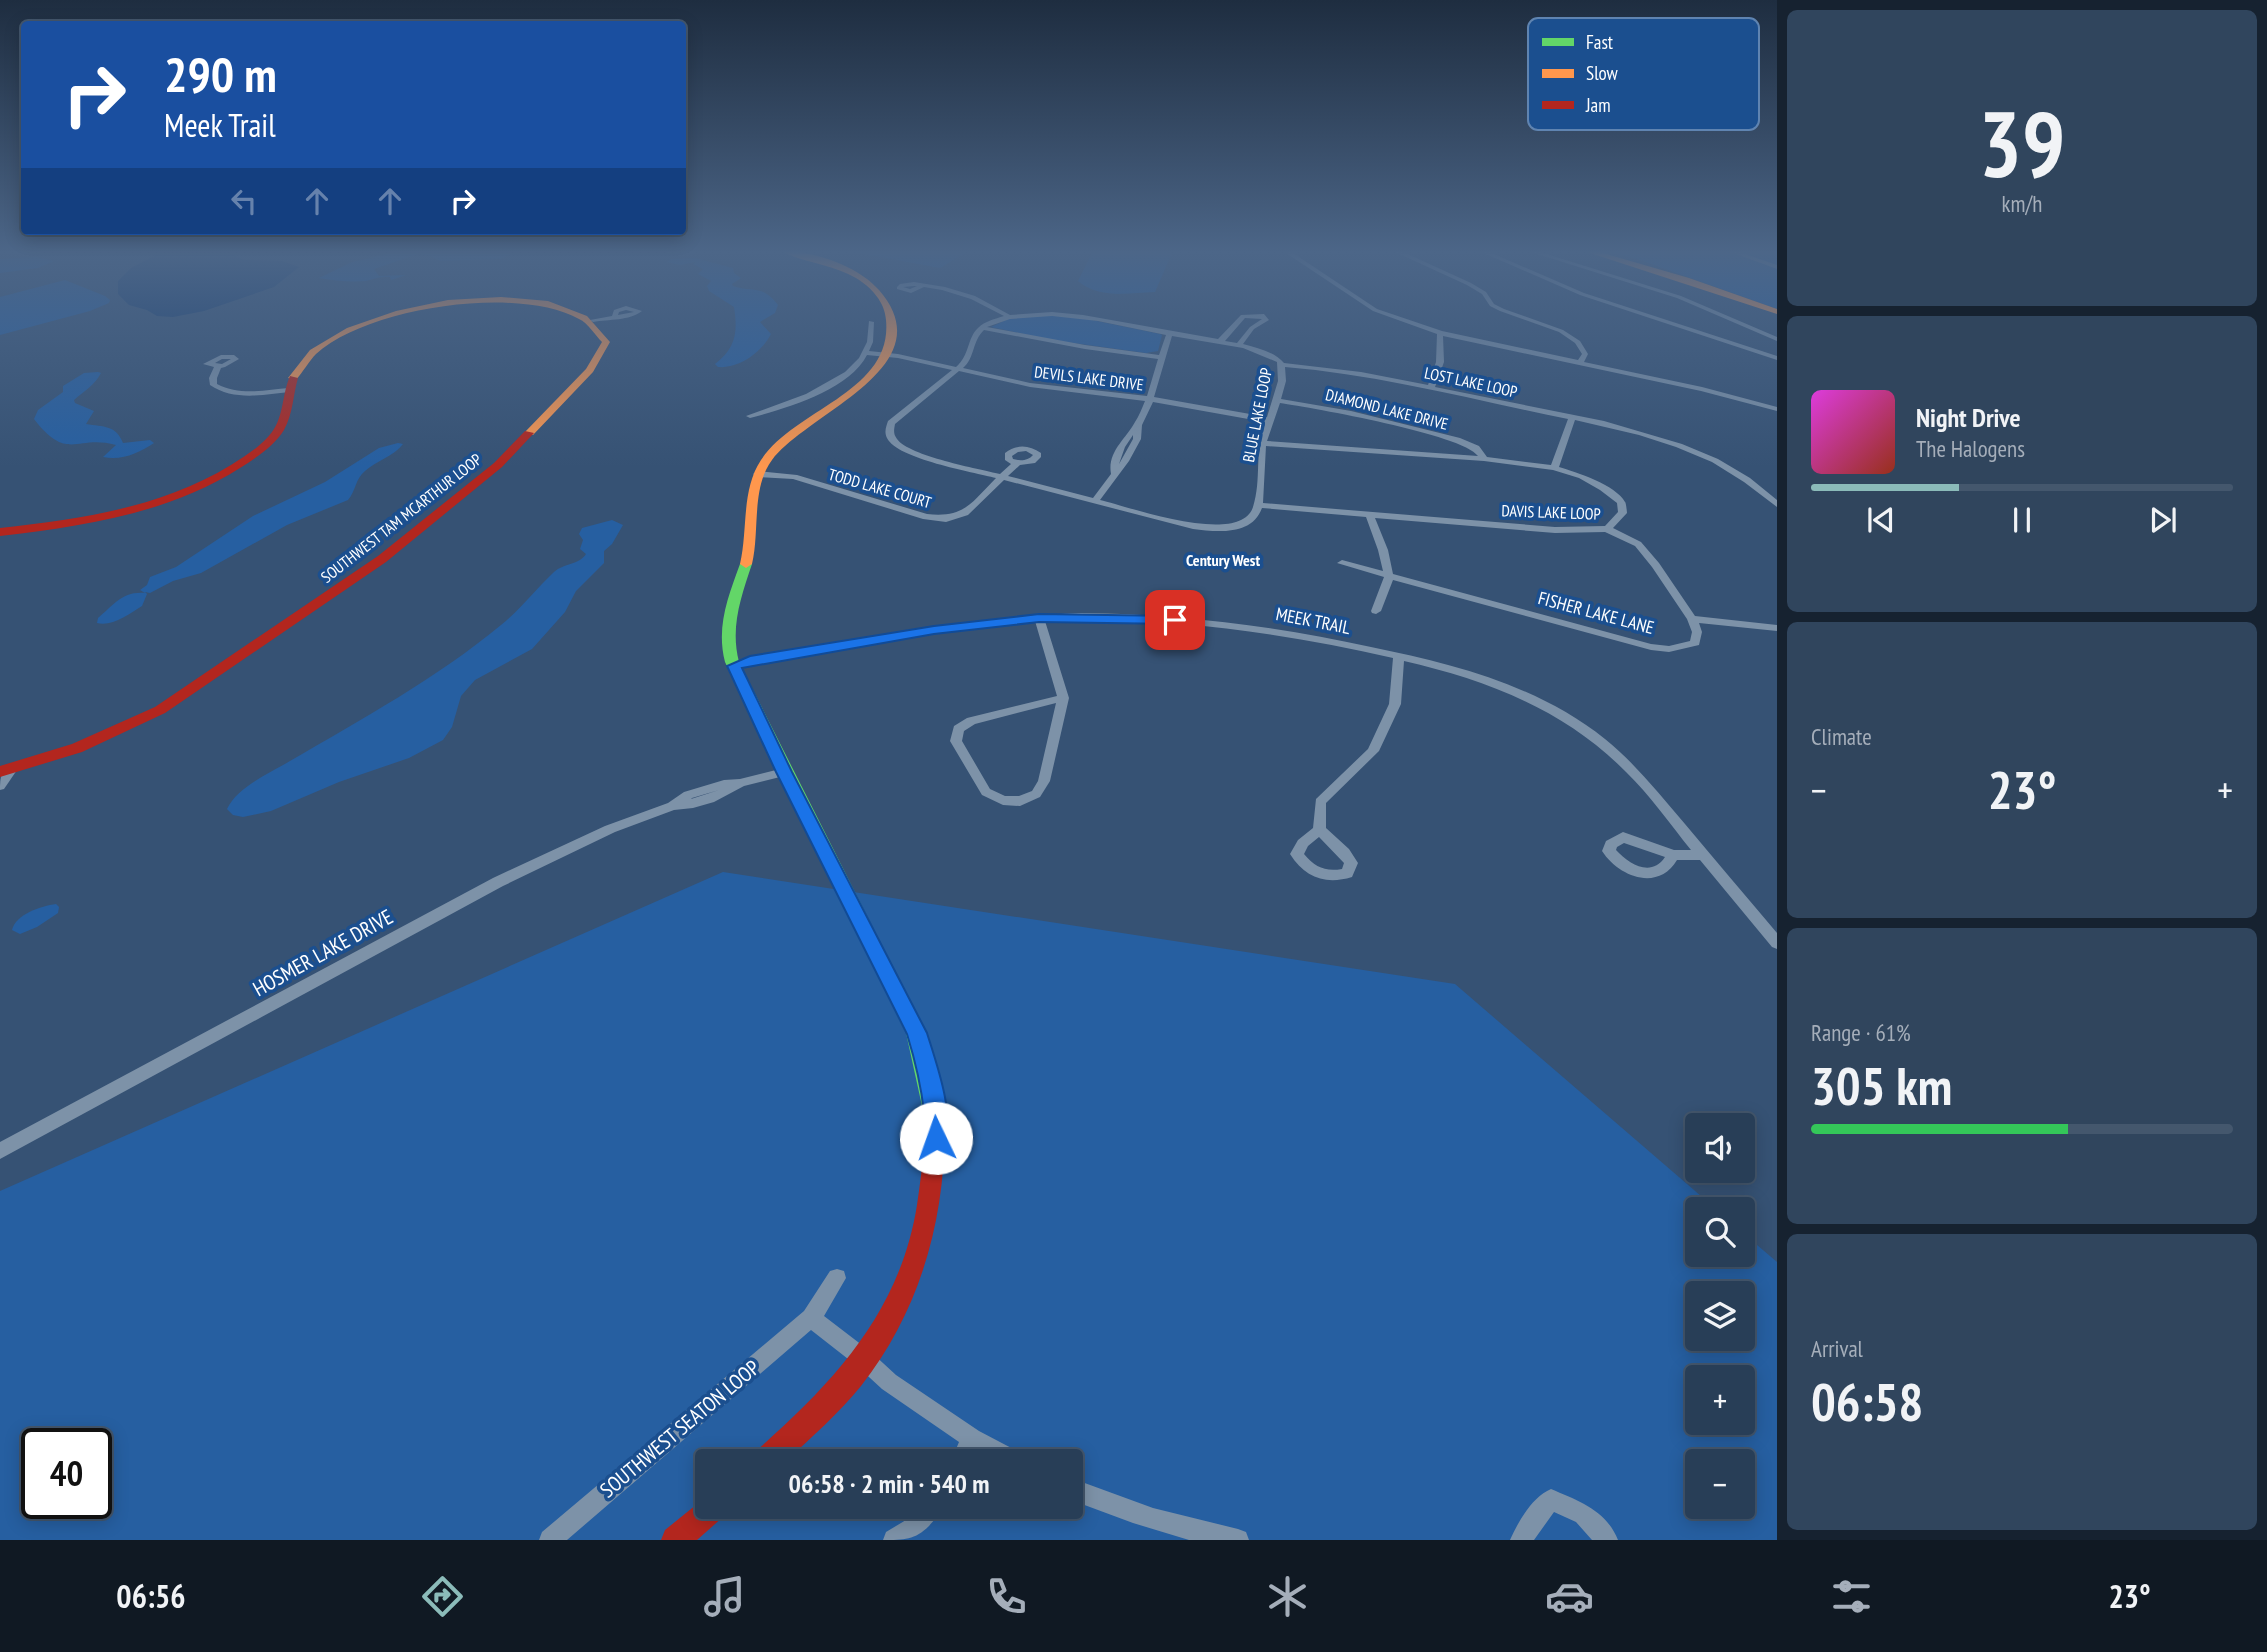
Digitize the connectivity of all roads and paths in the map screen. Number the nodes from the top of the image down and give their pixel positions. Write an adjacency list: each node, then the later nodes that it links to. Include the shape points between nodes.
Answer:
1 (871, 322): 20 (street)
2 (368, 323): 30 (street, via 324,345 296,369)
3 (596, 323): 58 (street, SOUTHWEST TAM MCARTHUR LOOP, via 606,342 590,370 498,465 382,559 160,710 119,731)
4 (893, 323): 21 (street)
5 (994, 323): 13 (street, BLUE LAKE LOOP)
6 (1113, 323): 15 (street, BLUE LAKE LOOP)
7 (1237, 323): 17 (street)
8 (1261, 323): 18 (street)
9 (1411, 323): 14 (street)
10 (1539, 323): 25 (street, via 1578,342 1585,354)
11 (1671, 323): 22 (street)
12 (1739, 323): 16 (street)
13 (981, 328): 23 (street); 28 (street, via 971,355)
14 (1440, 333): 25 (street); 29 (street, via 1440,362)
15 (1171, 334): 17 (street, BLUE LAKE LOOP); 23 (street)
16 (1777, 339)
17 (1219, 343): 18 (street, BLUE LAKE LOOP)
18 (1238, 347): 26 (street, BLUE LAKE LOOP, via 1269,354)
19 (1777, 352): 22 (street)
20 (864, 353): 21 (street, DEVILS LAKE DRIVE); 34 (street, via 831,385)
21 (888, 355): 28 (street, DEVILS LAKE DRIVE); 41 (street, via 865,383 782,439)
22 (1767, 355): 24 (street)
23 (1162, 357): 31 (street)
24 (1777, 358)
25 (1580, 363): 33 (street)
26 (1282, 365): 29 (street, LOST LAKE LOOP, via 1357,372); 32 (street, BLUE LAKE LOOP)
27 (218, 366): 30 (street, via 212,379 219,389 245,393)
28 (958, 370): 31 (street, DEVILS LAKE DRIVE, via 1030,385); 42 (street, via 891,423 892,439 914,453)
29 (1431, 388): 35 (street, LOST LAKE LOOP)
30 (289, 390): 48 (street, via 280,428 249,457 197,487 110,514 53,527)
31 (1150, 399): 36 (street, DEVILS LAKE DRIVE); 43 (street, via 1131,450)
32 (1276, 400): 36 (street, BLUE LAKE LOOP); 38 (street, DIAMOND LAKE DRIVE, via 1352,413 1457,440 1476,448)
33 (1777, 409)
34 (750, 416)
35 (1572, 418): 40 (street); 44 (street, LOST LAKE LOOP, via 1639,433 1690,451 1732,470)
36 (1269, 420): 37 (street, BLUE LAKE LOOP)
37 (1263, 443): 38 (street, DAVIS LAKE LOOP); 45 (street, BLUE LAKE LOOP)
38 (1484, 459): 40 (street, DAVIS LAKE LOOP)
39 (1017, 463): 42 (street, TODD LAKE COURT)
40 (1554, 468): 47 (street, DAVIS LAKE LOOP, via 1582,476 1622,502 1623,513)
41 (757, 474): 42 (street, TODD LAKE COURT, via 794,477 946,519 965,513); 56 (street, via 749,553 728,615 726,635)
42 (1003, 477): 43 (street)
43 (1094, 501): 45 (street, via 1212,529 1241,525)
44 (1777, 504)
45 (1259, 505): 46 (street, DAVIS LAKE LOOP)
46 (1369, 513): 47 (street, DAVIS LAKE LOOP, via 1555,530); 50 (street)
47 (1607, 529): 53 (street, via 1638,544)
48 (0, 532)
49 (1342, 563): 50 (street, FISHER LAKE LANE)
50 (1389, 576): 51 (street); 53 (street, FISHER LAKE LANE, via 1651,647 1670,649 1695,643)
51 (1376, 611)
52 (1039, 618): 55 (street, MEEK TRAIL, via 1198,621); 56 (street, MEEK TRAIL, via 934,630); 57 (street)
53 (1692, 619): 54 (street)
54 (1777, 628)
55 (1399, 656): 62 (street, via 1395,704 1373,751 1320,802); 64 (street, MEEK TRAIL, via 1494,680 1572,719 1632,769)
56 (734, 666): 59 (street)
57 (1063, 698): 57 (street, via 971,721 958,729 956,740 986,792 1020,801 1036,794 1044,782)
58 (5, 771): 60 (street)
59 (784, 772): 61 (street, HOSMER LAKE DRIVE, via 740,783 726,793 692,804); 69 (street, via 916,1033 929,1071 936,1115 930,1210 915,1260 886,1324)
60 (0, 786)
61 (673, 806): 66 (street, HOSMER LAKE DRIVE, via 610,829 498,882)
62 (1319, 830)
63 (1673, 855): 64 (street)
64 (1705, 855): 65 (street, MEEK TRAIL)
65 (1777, 943)
66 (0, 1151)
67 (836, 1278): 68 (street, SOUTHWEST SEATON LOOP)
68 (811, 1318): 69 (street); 77 (street, SOUTHWEST SEATON LOOP)
69 (864, 1359): 70 (street, via 889,1382); 71 (street, via 818,1414)
70 (972, 1438): 72 (street); 73 (street)
71 (779, 1449)
72 (967, 1449)
73 (993, 1449)
74 (1083, 1494): 80 (street, via 1124,1511)
75 (699, 1519): 78 (street)
76 (921, 1519): 79 (street)
77 (550, 1540)
78 (675, 1540)
79 (894, 1540)
80 (1238, 1540)
81 (1521, 1540): 82 (street, via 1551,1500 1584,1514)
82 (1607, 1540)

